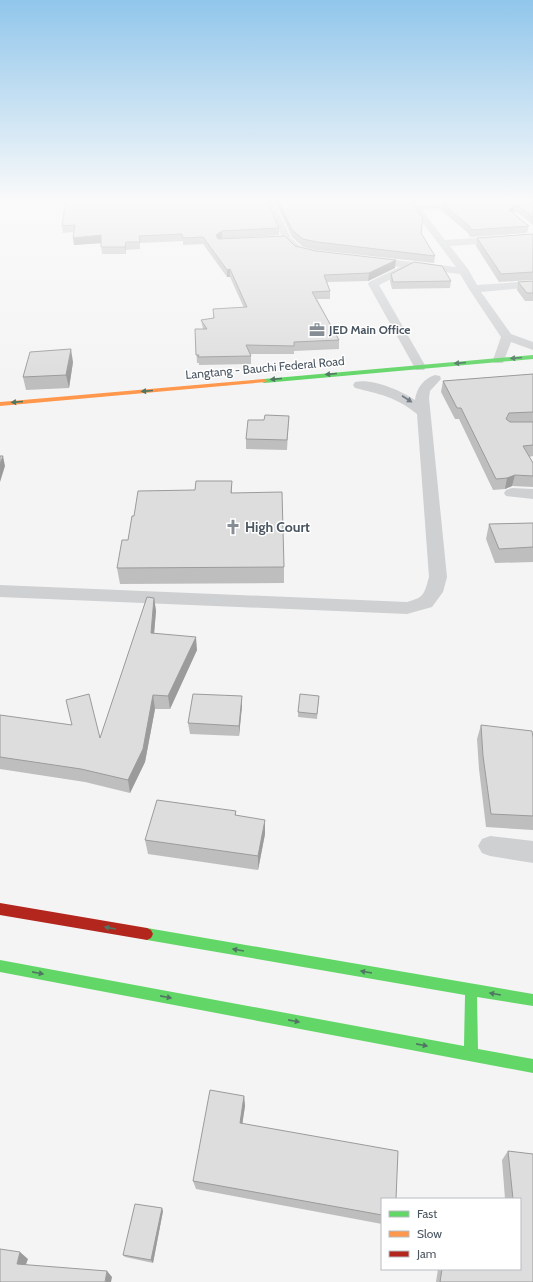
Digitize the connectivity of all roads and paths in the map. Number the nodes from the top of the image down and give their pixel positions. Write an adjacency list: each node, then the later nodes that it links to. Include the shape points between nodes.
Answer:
1 (360, 259): 3 (street)
2 (455, 259): 4 (street)
3 (412, 265): 4 (street); 11 (street, via 373,284)
4 (464, 271): 6 (street)
5 (533, 284): 6 (street)
6 (474, 289): 7 (street)
7 (507, 337): 8 (street); 10 (street)
8 (533, 346)
9 (533, 356): 10 (main road, Langtang - Bauchi Federal Road, one-way to 10)
10 (499, 360): 11 (main road, Langtang - Bauchi Federal Road, one-way to 11)
11 (420, 367): 12 (main road, Langtang - Bauchi Federal Road, one-way to 12)
12 (315, 376): 17 (main road); 18 (main road, Langtang - Bauchi Federal Road, one-way to 18)
13 (439, 378): 14 (main road); 19 (street, via 424,390)
14 (420, 380)
15 (390, 382): 16 (main road)
16 (357, 385): 19 (street, one-way to 19, via 386,390 402,396)
17 (320, 388)
18 (0, 404)
19 (423, 412): 22 (street, via 438,577 434,592 426,603 407,608)
20 (512, 493): 21 (street)
21 (533, 494)
22 (0, 592)
23 (490, 846): 24 (street)
24 (533, 852)
25 (0, 910): 27 (main road, one-way to 25)
26 (0, 966): 29 (main road, one-way to 29)
27 (471, 990): 28 (main road, one-way to 27); 29 (main road)
28 (533, 1000)
29 (471, 1054): 30 (main road)
30 (533, 1066)

